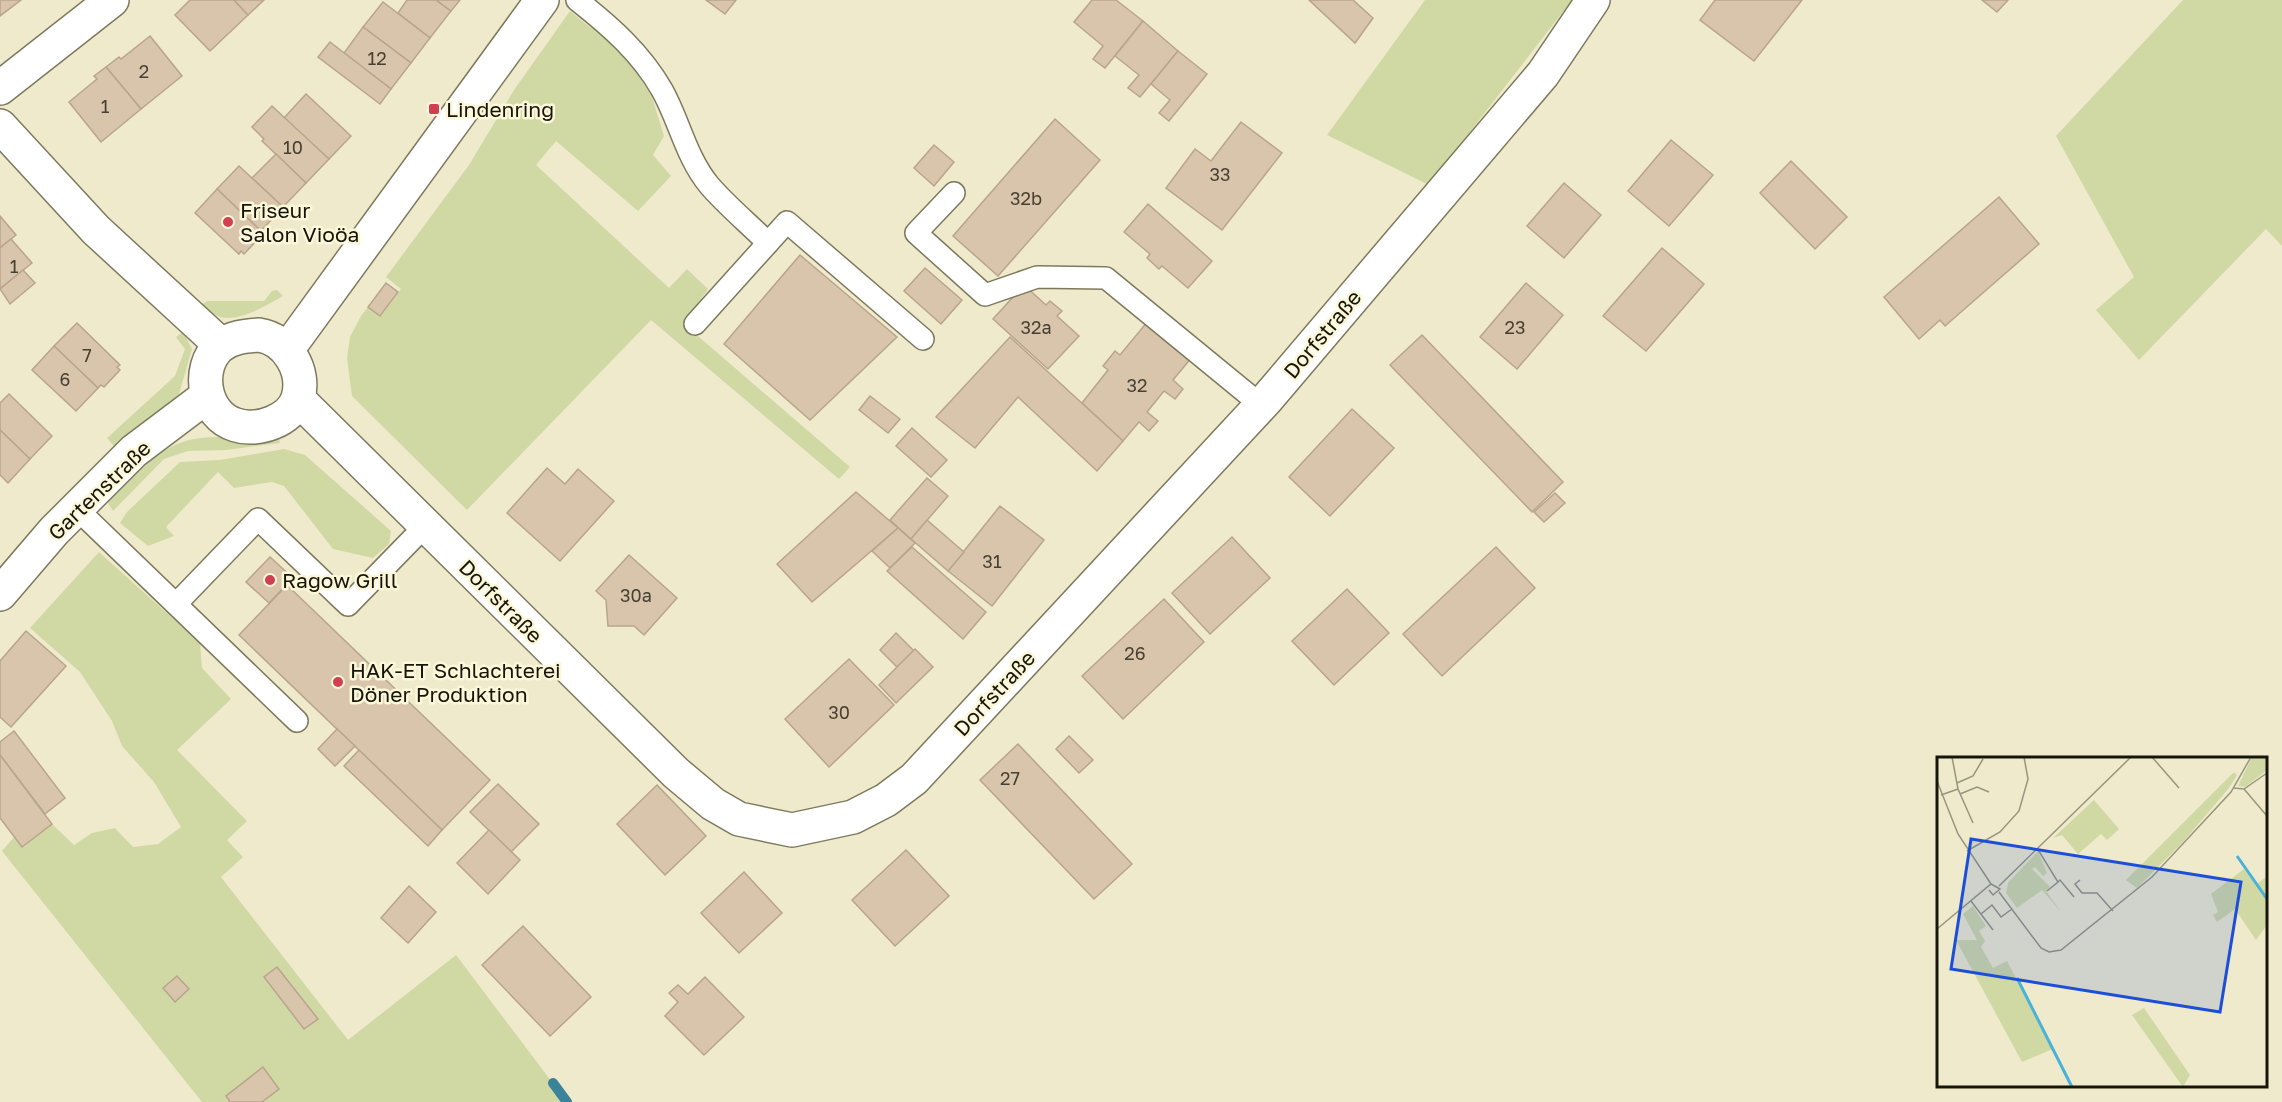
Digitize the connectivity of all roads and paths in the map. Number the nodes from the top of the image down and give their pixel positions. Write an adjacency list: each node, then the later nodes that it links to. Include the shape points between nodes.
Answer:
1 (112, 0): 5 (street)
2 (542, 0): 12 (street)
3 (577, 0): 8 (lane, via 639,56 662,91 708,184)
4 (1593, 0): 15 (street, Dorfstraße, via 1543,74)
5 (0, 88)
6 (0, 126): 11 (street, via 96,230)
7 (954, 193): 15 (lane, via 916,234 985,295 1037,277 1106,278)
8 (768, 243): 9 (lane); 10 (lane, via 787,222)
9 (695, 324)
10 (923, 339)
11 (221, 345): 12 (street, via 238,336 259,335); 13 (street, via 205,375)
12 (286, 350): 14 (street, via 298,370)
13 (207, 396): 14 (street, via 218,413 234,425 254,429 278,420); 16 (street, Gartenstraße, via 134,451)
14 (298, 399): 17 (street, Dorfstraße)
15 (1261, 405): 17 (street, Dorfstraße, via 914,779 886,800 853,817 792,830 739,819 676,773)
16 (76, 508): 18 (street, Gartenstraße); 19 (lane)
17 (426, 526): 19 (lane, via 348,605 258,519)
18 (0, 594)
19 (176, 604): 20 (lane)
20 (297, 721)

